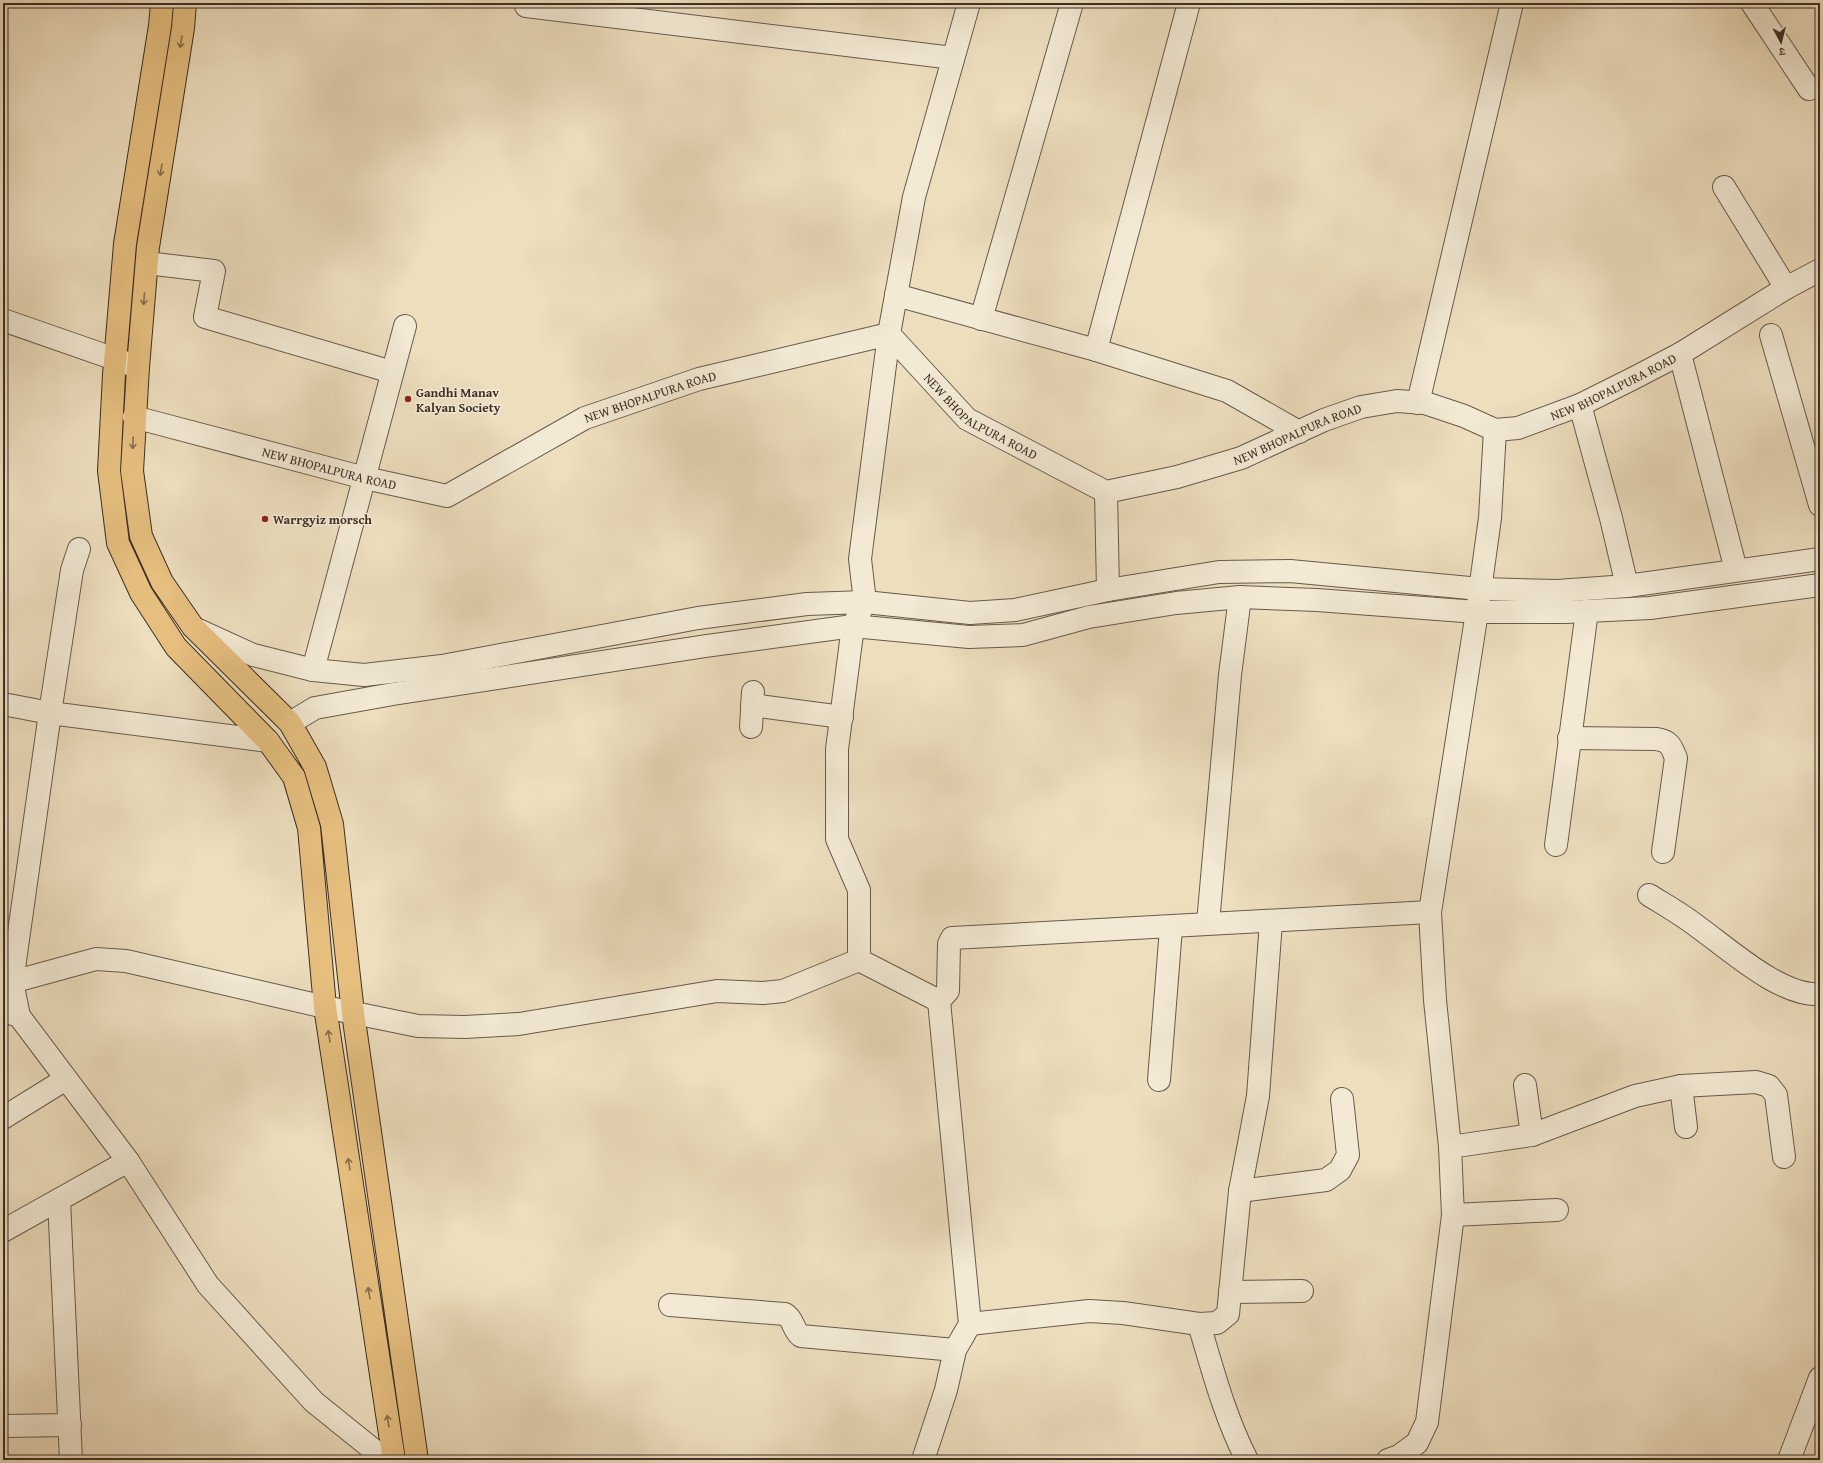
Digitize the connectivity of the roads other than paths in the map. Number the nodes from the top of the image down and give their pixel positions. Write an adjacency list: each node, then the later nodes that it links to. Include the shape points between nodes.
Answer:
1 (162, 3): 23 (main road, via 125,244)
2 (185, 3): 12 (main road, one-way to 12, via 184,28)
3 (969, 3): 9 (street)
4 (1072, 3): 16 (street)
5 (1189, 3): 21 (street)
6 (1512, 3): 26 (street)
7 (1752, 3): 10 (street)
8 (526, 6): 9 (street)
9 (953, 58): 15 (street, via 914,197)
10 (1809, 89)
11 (1724, 187): 14 (street)
12 (147, 263): 24 (main road, one-way to 24); 25 (street, via 214,271 205,317)
13 (1820, 270): 14 (street, NEW BHOPALPURA ROAD)
14 (1786, 288): 22 (street, NEW BHOPALPURA ROAD)
15 (896, 295): 16 (street); 19 (street)
16 (981, 319): 21 (street)
17 (3, 320): 23 (street)
18 (405, 326): 25 (street)
19 (889, 334): 31 (street, NEW BHOPALPURA ROAD, via 699,379 585,418 447,496); 32 (street, NEW BHOPALPURA ROAD, via 968,419); 42 (street, via 860,559)
20 (1771, 335): 33 (street)
21 (1096, 350): 30 (street, via 1226,391)
22 (1680, 354): 27 (street, NEW BHOPALPURA ROAD); 36 (street)
23 (115, 358): 24 (street); 54 (main road, via 109,472 118,543 141,593 176,646)
24 (138, 367): 28 (main road)
25 (392, 372): 31 (street)
26 (1418, 403): 29 (street, NEW BHOPALPURA ROAD, via 1464,416); 30 (street, NEW BHOPALPURA ROAD, via 1397,401 1361,407)
27 (1580, 405): 29 (street, NEW BHOPALPURA ROAD, via 1518,428); 38 (street)
28 (134, 417): 31 (street, NEW BHOPALPURA ROAD); 46 (main road, one-way to 46, via 132,471 141,536 162,582)
29 (1495, 430): 39 (street, via 1490,518)
30 (1298, 432): 32 (street, NEW BHOPALPURA ROAD, via 1241,458 1177,477)
31 (365, 478): 47 (street)
32 (1106, 492): 40 (street)
33 (1820, 505)
34 (79, 549): 50 (street, via 72,570)
35 (1820, 559): 36 (street)
36 (1736, 570): 38 (street)
37 (1820, 585): 44 (street, via 1650,608)
38 (1627, 586): 39 (street, via 1557,591)
39 (1480, 589): 40 (street, via 1290,571 1219,572); 43 (street)
40 (1108, 590): 42 (street, via 1016,610 970,613)
41 (1240, 597): 43 (street); 45 (street, via 1176,602 1089,617 1023,635 969,637); 60 (street, via 1228,690)
42 (865, 602): 45 (street); 47 (street, via 807,604 698,618 442,666 364,676)
43 (1477, 612): 44 (street); 58 (street)
44 (1587, 612): 53 (street)
45 (853, 626): 51 (street); 52 (street, via 393,694 315,708)
46 (193, 627): 47 (street, via 253,655); 52 (main road)
47 (313, 670)
48 (3, 704): 50 (street)
49 (752, 708): 51 (street)
50 (50, 713): 54 (street); 63 (street)
51 (842, 717): 62 (street, via 838,749 837,838 858,890)
52 (290, 723): 67 (main road, via 314,767 332,824)
53 (1569, 738): 55 (street); 56 (street, via 1656,738 1666,740 1672,747 1676,758)
54 (268, 741): 66 (main road, via 294,777 309,828)
55 (1556, 845)
56 (1663, 852)
57 (1649, 895): 64 (street, via 1765,975 1799,993)
58 (1430, 912): 59 (street); 77 (street)
59 (1271, 922): 60 (street); 80 (street, via 1258,1096)
60 (1208, 924): 61 (street)
61 (1171, 928): 65 (street, via 952,938 949,944 948,991); 70 (street)
62 (859, 960): 65 (street); 67 (street, via 783,991 763,993 718,990 519,1024 418,1026)
63 (8, 985): 66 (street, via 96,959 118,960); 68 (street)
64 (1820, 994)
65 (939, 1001): 88 (street)
66 (325, 1007): 67 (street); 96 (main road, one-way to 66)
67 (353, 1013): 97 (main road)
68 (11, 1014): 69 (street)
69 (66, 1079): 74 (street); 79 (street)
70 (1159, 1080)
71 (1525, 1085): 76 (street)
72 (1681, 1086): 75 (street); 76 (street, via 1628,1098); 78 (street, via 1756,1082 1769,1086 1776,1095)
73 (1342, 1099): 80 (street, via 1348,1155 1340,1170 1326,1180)
74 (3, 1118)
75 (1686, 1126)
76 (1532, 1135): 77 (street)
77 (1450, 1147): 83 (street)
78 (1784, 1157)
79 (128, 1161): 81 (street); 95 (street, via 208,1285 314,1402)
80 (1240, 1191): 86 (street)
81 (59, 1200): 84 (street); 92 (street)
82 (1557, 1210): 83 (street)
83 (1453, 1215): 100 (street, via 1427,1422 1417,1443 1399,1456)
84 (3, 1231)
85 (1302, 1291): 86 (street)
86 (1230, 1292): 89 (street, via 1228,1314 1217,1323)
87 (670, 1305): 90 (street, via 785,1314 790,1317 801,1336)
88 (970, 1324): 89 (street, via 1090,1311 1123,1312); 90 (street)
89 (1199, 1324): 99 (street, via 1220,1395 1234,1434)
90 (955, 1350): 98 (street, via 946,1390)
91 (1820, 1378): 101 (street)
92 (70, 1425): 93 (street); 94 (street)
93 (3, 1426)
94 (71, 1460)
95 (386, 1460)
96 (394, 1460)
97 (417, 1460)
98 (923, 1460)
99 (1247, 1460)
100 (1388, 1460)
101 (1789, 1460)

